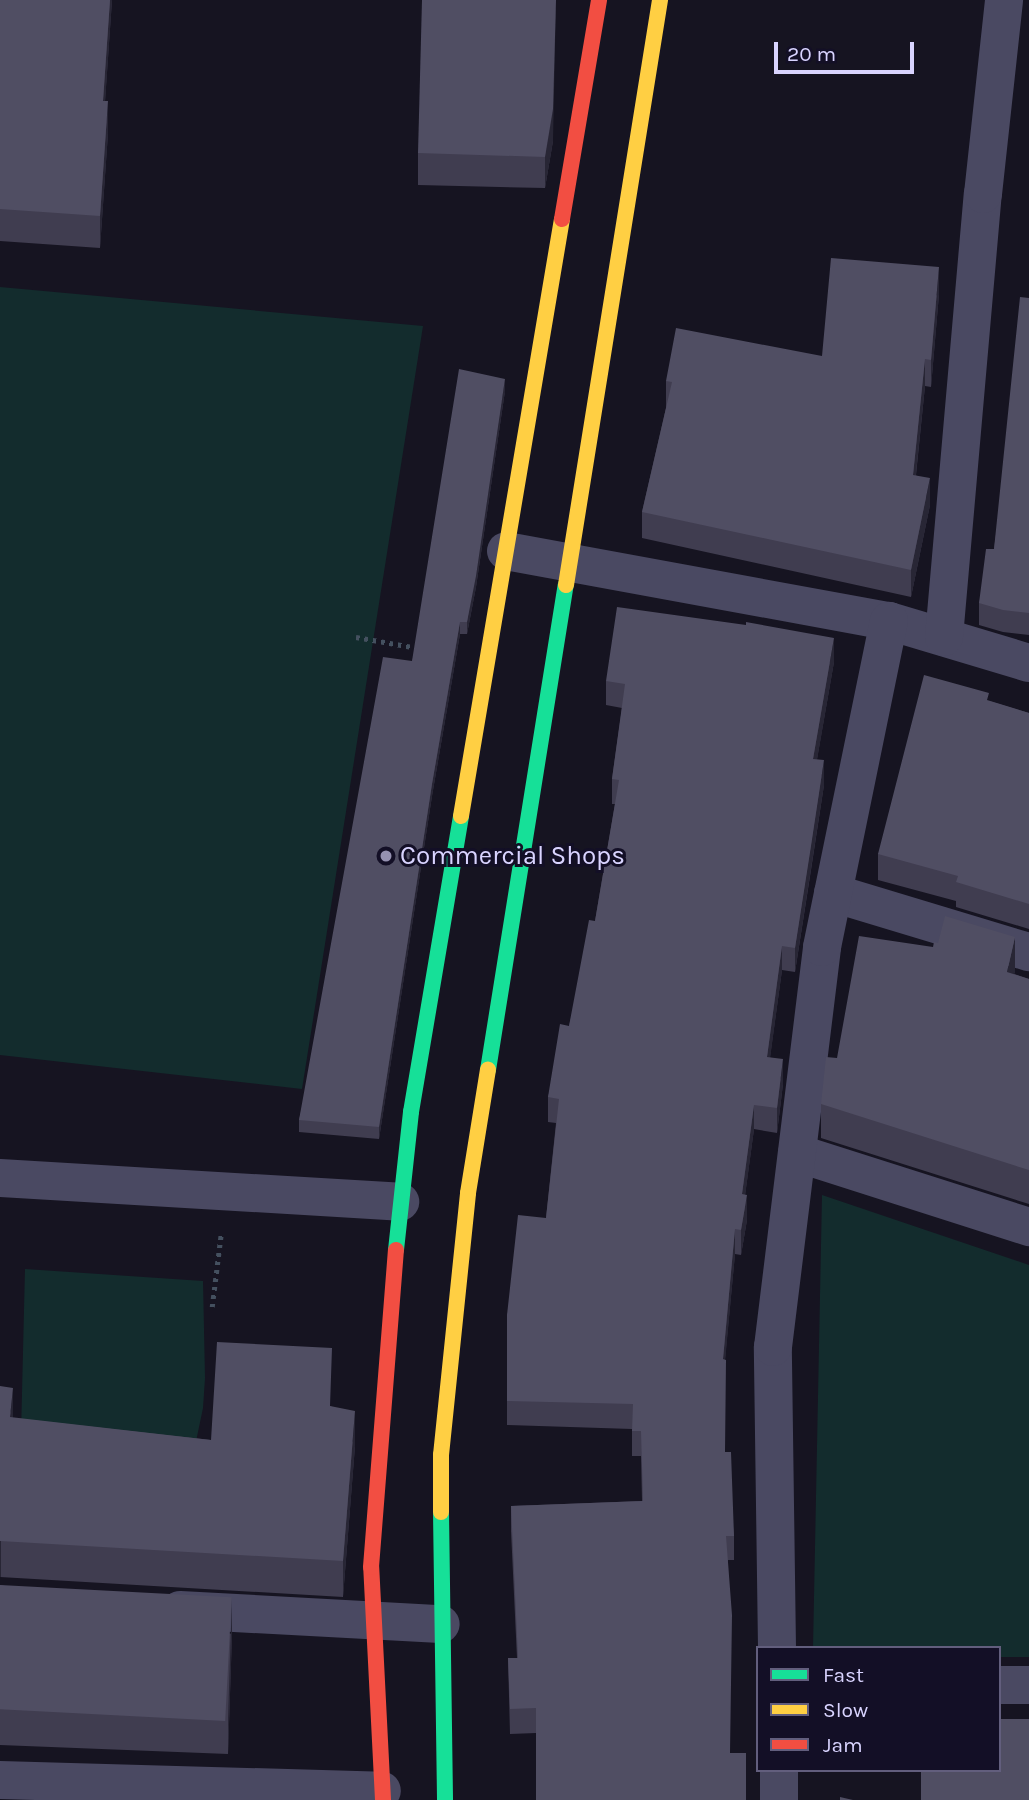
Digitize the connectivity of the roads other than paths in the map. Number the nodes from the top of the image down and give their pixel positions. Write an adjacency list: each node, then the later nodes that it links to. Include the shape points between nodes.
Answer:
1 (599, 0): 4 (street)
2 (660, 0): 5 (street)
3 (1004, 0): 7 (street)
4 (506, 551): 5 (street); 13 (street, via 411,1112)
5 (569, 563): 6 (street); 17 (street, via 468,1193 442,1455)
6 (889, 621): 7 (street); 9 (street)
7 (944, 637): 8 (street)
8 (1029, 663)
9 (833, 893): 10 (street); 11 (street)
10 (1029, 952)
11 (797, 1153): 14 (street); 18 (street, via 773,1347)
12 (0, 1178): 13 (street)
13 (400, 1202): 16 (street, via 371,1567)
14 (1029, 1227)
15 (138, 1607): 16 (street)
16 (373, 1621): 17 (street); 23 (street)
17 (441, 1625): 24 (street)
18 (777, 1646)
19 (1001, 1685): 20 (street)
20 (1029, 1685)
21 (779, 1772): 25 (street)
22 (0, 1780): 23 (street)
23 (383, 1795)
24 (445, 1800)
25 (779, 1800)

